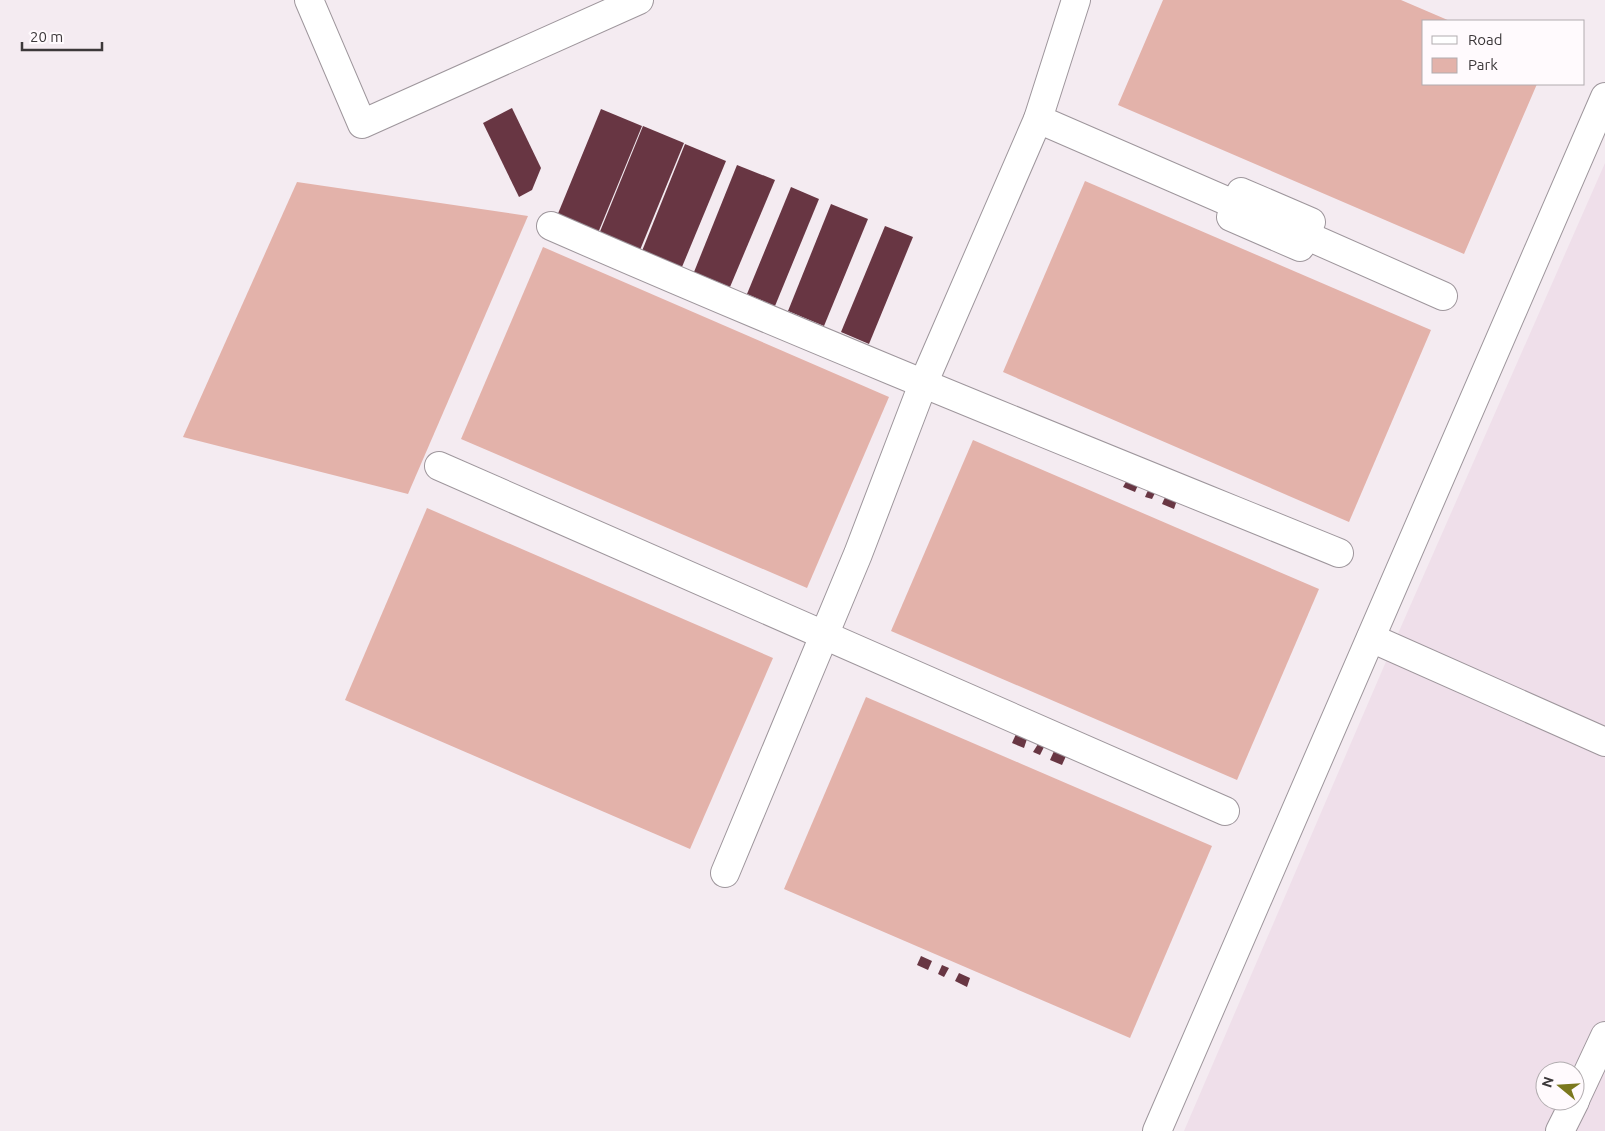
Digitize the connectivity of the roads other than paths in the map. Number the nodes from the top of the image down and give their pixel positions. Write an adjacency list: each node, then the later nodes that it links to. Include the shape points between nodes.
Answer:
1 (309, 0): 2 (street, via 362,124)
2 (639, 0)
3 (1076, 0): 5 (street)
4 (1605, 97): 12 (street)
5 (1038, 119): 7 (street, via 1236,205 1231,217 1300,247 1305,236); 8 (street)
6 (551, 226): 8 (street)
7 (1443, 296)
8 (923, 384): 10 (street); 11 (street)
9 (439, 466): 11 (street)
10 (1339, 553)
11 (824, 634): 14 (street); 15 (street)
12 (1371, 638): 13 (street); 19 (street)
13 (1605, 742)
14 (1225, 811)
15 (725, 873)
16 (1605, 1036): 17 (street)
17 (1585, 1079)
18 (1570, 1111): 20 (street)
19 (1157, 1131)
20 (1560, 1131)

